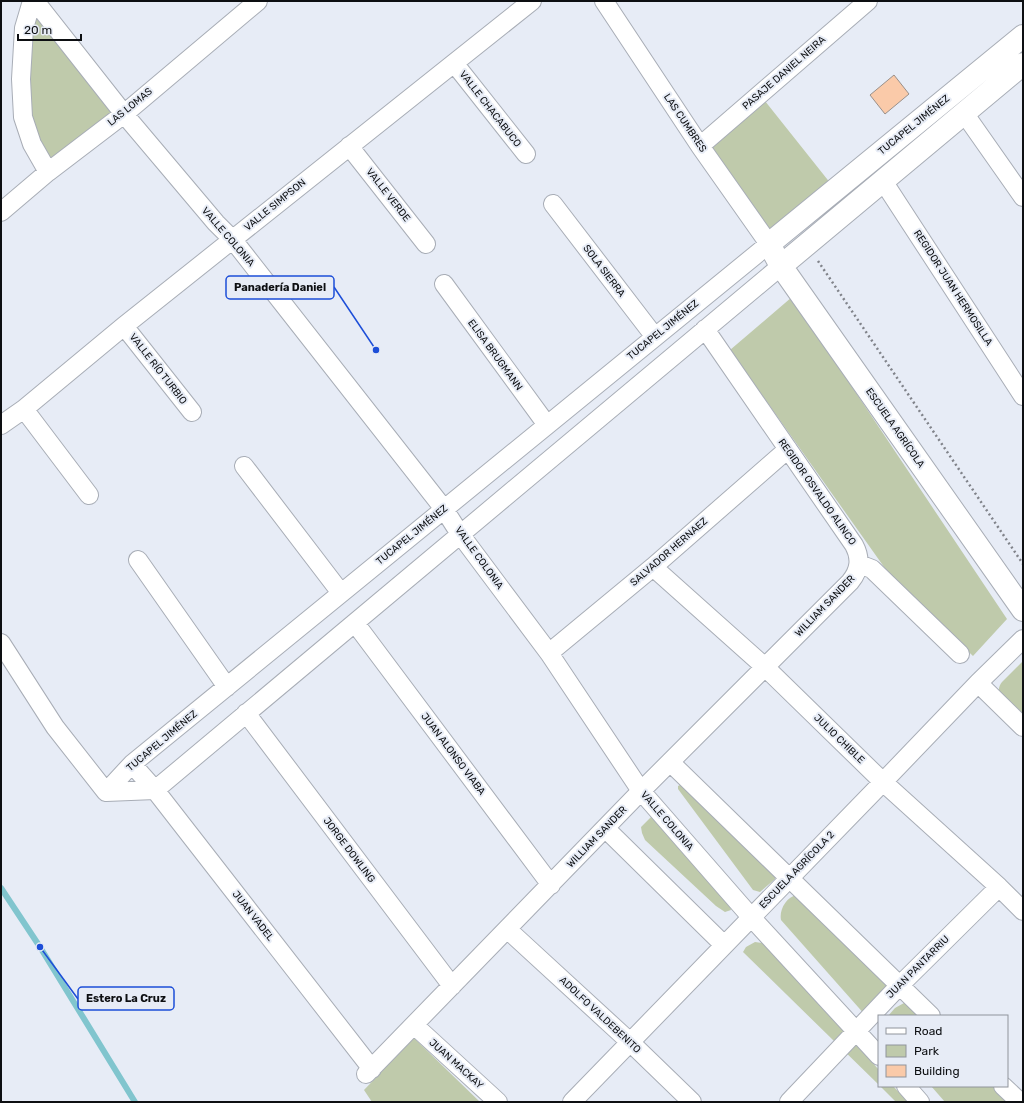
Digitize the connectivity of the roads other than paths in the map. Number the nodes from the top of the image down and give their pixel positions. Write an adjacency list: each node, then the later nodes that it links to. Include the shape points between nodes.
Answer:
1 (34, 1): 10 (street, VALLE COLONIA); 14 (street, via 24,28 20,79 24,117 32,144)
2 (258, 1): 10 (street, LAS LOMAS)
3 (532, 1): 7 (street, VALLE SIMPSON)
4 (604, 1): 12 (street, LAS CUMBRES)
5 (868, 1): 12 (street, PASAJE DANIEL NEIRA)
6 (1023, 36): 21 (street, TUCAPEL JIMÉNEZ)
7 (454, 63): 11 (street, VALLE SIMPSON); 13 (street, VALLE CHACABUCO)
8 (1023, 64): 9 (street)
9 (964, 113): 15 (street); 16 (street)
10 (124, 114): 14 (street, LAS LOMAS); 19 (street, VALLE COLONIA)
11 (349, 146): 19 (street, VALLE SIMPSON); 20 (street, VALLE VERDE)
12 (700, 146): 21 (street, LAS CUMBRES)
13 (526, 154)
14 (48, 172): 18 (street, LAS LOMAS)
15 (883, 181): 22 (street); 27 (street, REGIDOR JUAN HERMOSILLA)
16 (1023, 198)
17 (553, 204): 26 (street, SOLA SIERRA)
18 (1, 212)
19 (233, 240): 24 (street, VALLE SIMPSON); 35 (street, VALLE COLONIA)
20 (426, 244)
21 (769, 244): 22 (street, ESCUELA AGRÍCOLA); 26 (street, TUCAPEL JIMÉNEZ)
22 (781, 266): 25 (street); 41 (street, ESCUELA AGRÍCOLA)
23 (444, 284): 31 (street, ELISA BRUGMANN)
24 (124, 326): 28 (street, VALLE SIMPSON); 29 (street, VALLE RÍO TURBIO)
25 (705, 329): 32 (street, REGIDOR OSVALDO ALINCO); 36 (street)
26 (655, 337): 31 (street, TUCAPEL JIMÉNEZ)
27 (1023, 396)
28 (24, 409): 30 (street, VALLE SIMPSON); 34 (street)
29 (192, 412)
30 (1, 425)
31 (547, 425): 35 (street, TUCAPEL JIMÉNEZ)
32 (788, 450): 38 (street, REGIDOR OSVALDO ALINCO, via 854,545); 39 (street, SALVADOR HERNAEZ)
33 (244, 466): 40 (street)
34 (89, 495)
35 (444, 509): 36 (street, VALLE COLONIA); 40 (street, TUCAPEL JIMÉNEZ)
36 (460, 534): 42 (street); 45 (street, VALLE COLONIA)
37 (138, 560): 49 (street)
38 (859, 564): 46 (street, via 872,569); 47 (street, WILLIAM SANDER, via 850,582)
39 (653, 566): 45 (street, SALVADOR HERNAEZ); 47 (street, JULIO CHIBLE)
40 (341, 593): 49 (street, TUCAPEL JIMÉNEZ)
41 (1023, 610)
42 (355, 622): 50 (street); 60 (street, JUAN ALONSO VIABA)
43 (1023, 639): 48 (street, ESCUELA AGRÍCOLA 2)
44 (1, 643): 56 (street, via 55,727)
45 (549, 653): 57 (street, VALLE COLONIA)
46 (960, 654)
47 (765, 667): 52 (street, WILLIAM SANDER); 54 (street, JULIO CHIBLE)
48 (978, 683): 51 (street); 54 (street, ESCUELA AGRÍCOLA 2)
49 (227, 687): 53 (street, TUCAPEL JIMÉNEZ)
50 (246, 713): 55 (street); 67 (street, JORGE DOWLING)
51 (1023, 727)
52 (670, 762): 57 (street, WILLIAM SANDER); 59 (street)
53 (132, 764): 55 (street, JUAN VADEL); 56 (street, TUCAPEL JIMÉNEZ)
54 (883, 782): 59 (street, ESCUELA AGRÍCOLA 2); 61 (street, JULIO CHIBLE)
55 (155, 790): 56 (street); 73 (street, JUAN VADEL)
56 (106, 792)
57 (641, 792): 58 (street, WILLIAM SANDER); 63 (street, VALLE COLONIA)
58 (605, 828): 60 (street, WILLIAM SANDER); 65 (street)
59 (789, 878): 63 (street, ESCUELA AGRÍCOLA 2); 66 (street)
60 (551, 884): 64 (street, WILLIAM SANDER)
61 (999, 887): 62 (street, JULIO CHIBLE); 66 (street, JUAN PANTARRIU)
62 (1023, 911)
63 (751, 917): 65 (street, ESCUELA AGRÍCOLA 2); 70 (street, VALLE COLONIA)
64 (507, 930): 67 (street, WILLIAM SANDER); 71 (street, ADOLFO VALDEBENITO)
65 (724, 945): 71 (street, ESCUELA AGRÍCOLA 2)
66 (900, 985): 68 (street); 70 (street, JUAN PANTARRIU)
67 (452, 986): 69 (street, WILLIAM SANDER)
68 (930, 1015)
69 (414, 1026): 73 (street, WILLIAM SANDER); 76 (street, JUAN MACKAY)
70 (856, 1030): 72 (street, VALLE COLONIA); 79 (street, JUAN PANTARRIU)
71 (630, 1042): 77 (street, ESCUELA AGRÍCOLA 2); 78 (street, ADOLFO VALDEBENITO)
72 (878, 1055)
73 (369, 1071)
74 (907, 1087): 80 (street)
75 (1004, 1087): 81 (street)
76 (498, 1102)
77 (572, 1102)
78 (692, 1102)
79 (789, 1102)
80 (920, 1102)
81 (1020, 1102)

